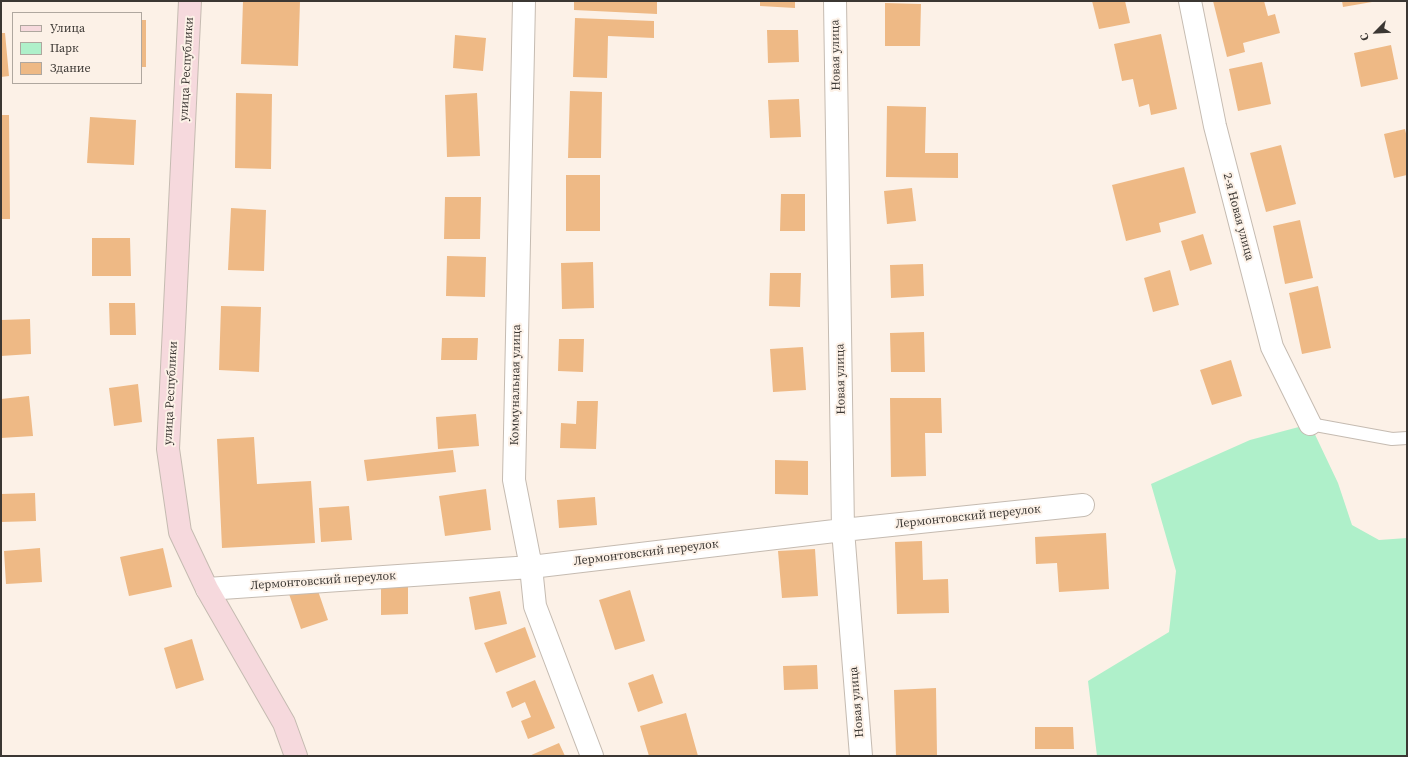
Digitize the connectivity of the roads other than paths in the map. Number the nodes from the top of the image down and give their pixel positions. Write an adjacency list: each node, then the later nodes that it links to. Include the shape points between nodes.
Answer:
1 (190, 1): 10 (main road, улица Республики, via 168,449 180,532)
2 (524, 1): 9 (street, Коммунальная улица, via 514,480)
3 (835, 1): 8 (street, Новая улица)
4 (1190, 1): 5 (street, 2-я Новая улица, via 1215,126 1272,347)
5 (1310, 424): 6 (lane, via 1392,439)
6 (1407, 438)
7 (1083, 505): 8 (street, Лермонтовский переулок)
8 (843, 530): 9 (street, Лермонтовский переулок); 13 (street, Новая улица)
9 (531, 567): 10 (street, Лермонтовский переулок); 12 (street, Коммунальная улица, via 535,606)
10 (208, 589): 11 (main road, улица Республики, via 284,723)
11 (296, 756)
12 (592, 756)
13 (861, 756)

